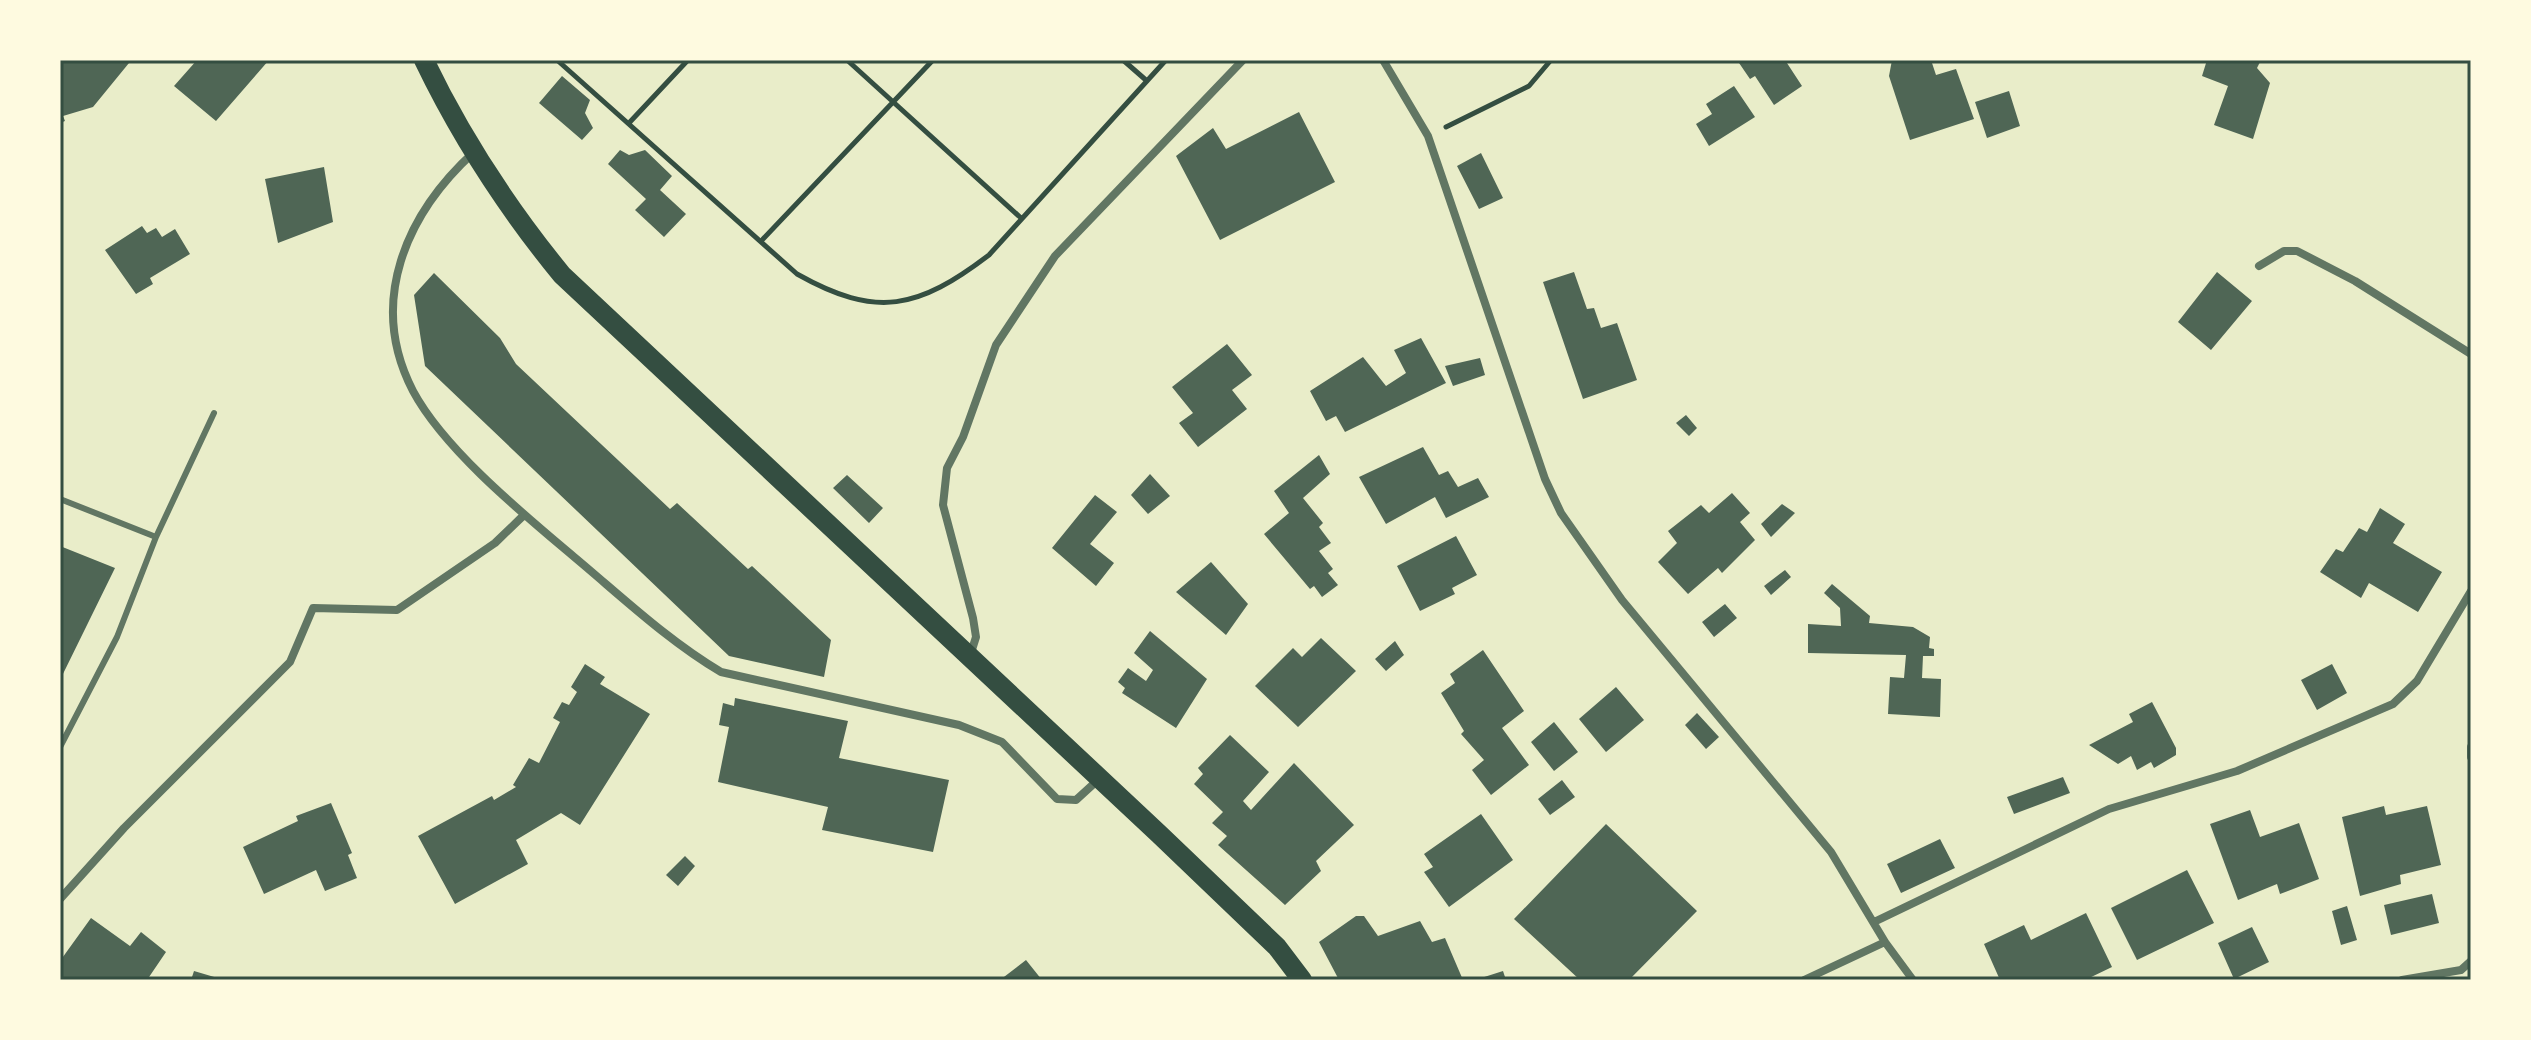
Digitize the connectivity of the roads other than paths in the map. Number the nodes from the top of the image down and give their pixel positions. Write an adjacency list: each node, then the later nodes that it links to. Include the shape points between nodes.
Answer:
1 (424, 60): 4 (main road)
2 (1243, 60): 12 (street, via 1055,256 996,345 947,468 943,505 973,618 976,637)
3 (1383, 60): 18 (street, via 1428,136 1561,513 1622,600 1831,852)
4 (474, 152): 9 (street, via 430,200 396,269 393,305 399,349 413,390 437,427); 12 (main road, via 520,224 562,275)
5 (2259, 266): 6 (street, via 2284,251 2297,251)
6 (2471, 354)
7 (214, 413): 10 (lane)
8 (60, 499): 10 (lane)
9 (524, 515): 16 (street, via 689,653 721,672 959,725 1002,742 1057,799 1076,800); 17 (street, via 495,543 397,610 313,608 290,662)
10 (156, 537): 13 (lane, via 117,637)
11 (2471, 591): 18 (street, via 2417,681 2393,704 2237,771 2109,809)
12 (970, 656): 16 (main road)
13 (60, 747)
14 (2471, 747): 15 (street)
15 (2471, 757)
16 (1099, 778): 21 (main road, via 1277,947)
17 (60, 899)
18 (1874, 922): 19 (street)
19 (1885, 942): 22 (street); 23 (street)
20 (2471, 961): 24 (street, via 2461,970)
21 (1302, 980)
22 (1804, 980)
23 (1913, 980)
24 (2402, 980)

